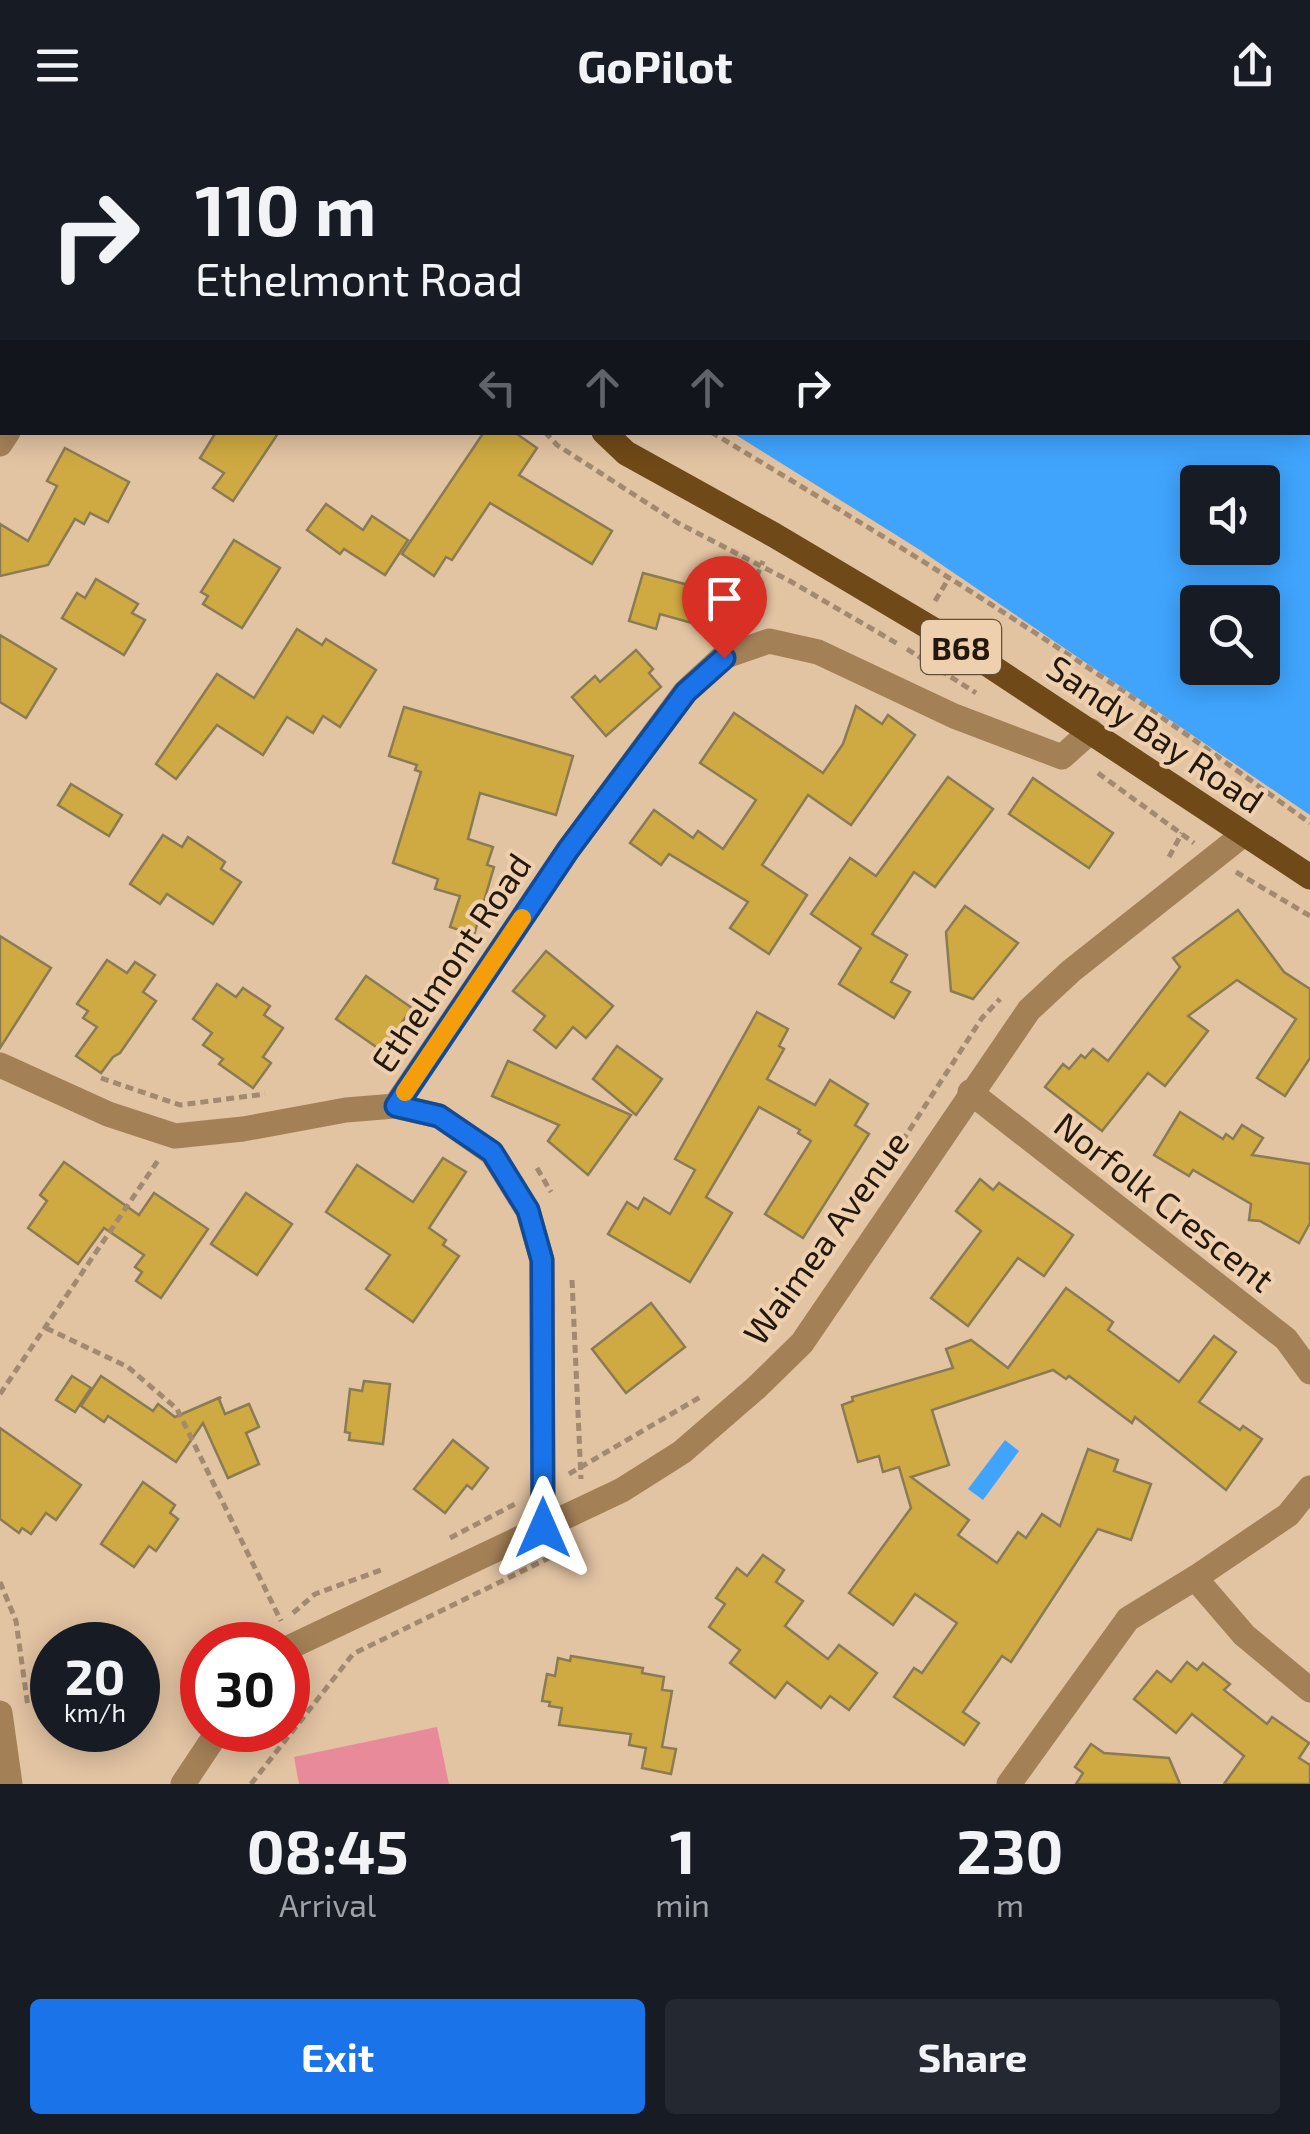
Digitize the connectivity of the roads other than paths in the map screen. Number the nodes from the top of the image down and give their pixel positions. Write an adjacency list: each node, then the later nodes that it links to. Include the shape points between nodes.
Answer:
1 (607, 435): 2 (main road, Sandy Bay Road / B68, via 626,453 954,642)
2 (1092, 731): 3 (main road, Sandy Bay Road / B68); 7 (street, Ethelmont Road, via 1062,757 954,716 818,652 770,641 724,658 686,692 568,850)
3 (1244, 834): 4 (main road, Sandy Bay Road / B68); 6 (street, Waimea Avenue, via 1043,996)
4 (1310, 877)
5 (0, 1065): 7 (street, via 175,1136)
6 (970, 1092): 8 (street, Norfolk Crescent, via 1286,1339); 10 (street, Waimea Avenue, via 802,1343 682,1452)
7 (396, 1106): 10 (street, via 439,1116 492,1152 528,1210 542,1260)
8 (1310, 1372)
9 (1310, 1488): 11 (street, via 1288,1515)
10 (543, 1528): 12 (street, Waimea Avenue)
11 (1195, 1578): 13 (street, via 1244,1635); 18 (street, via 1128,1618)
12 (310, 1626)
13 (1310, 1690)
14 (0, 1712): 16 (street)
15 (205, 1752): 17 (street)
16 (10, 1784)
17 (184, 1784)
18 (1009, 1784)

